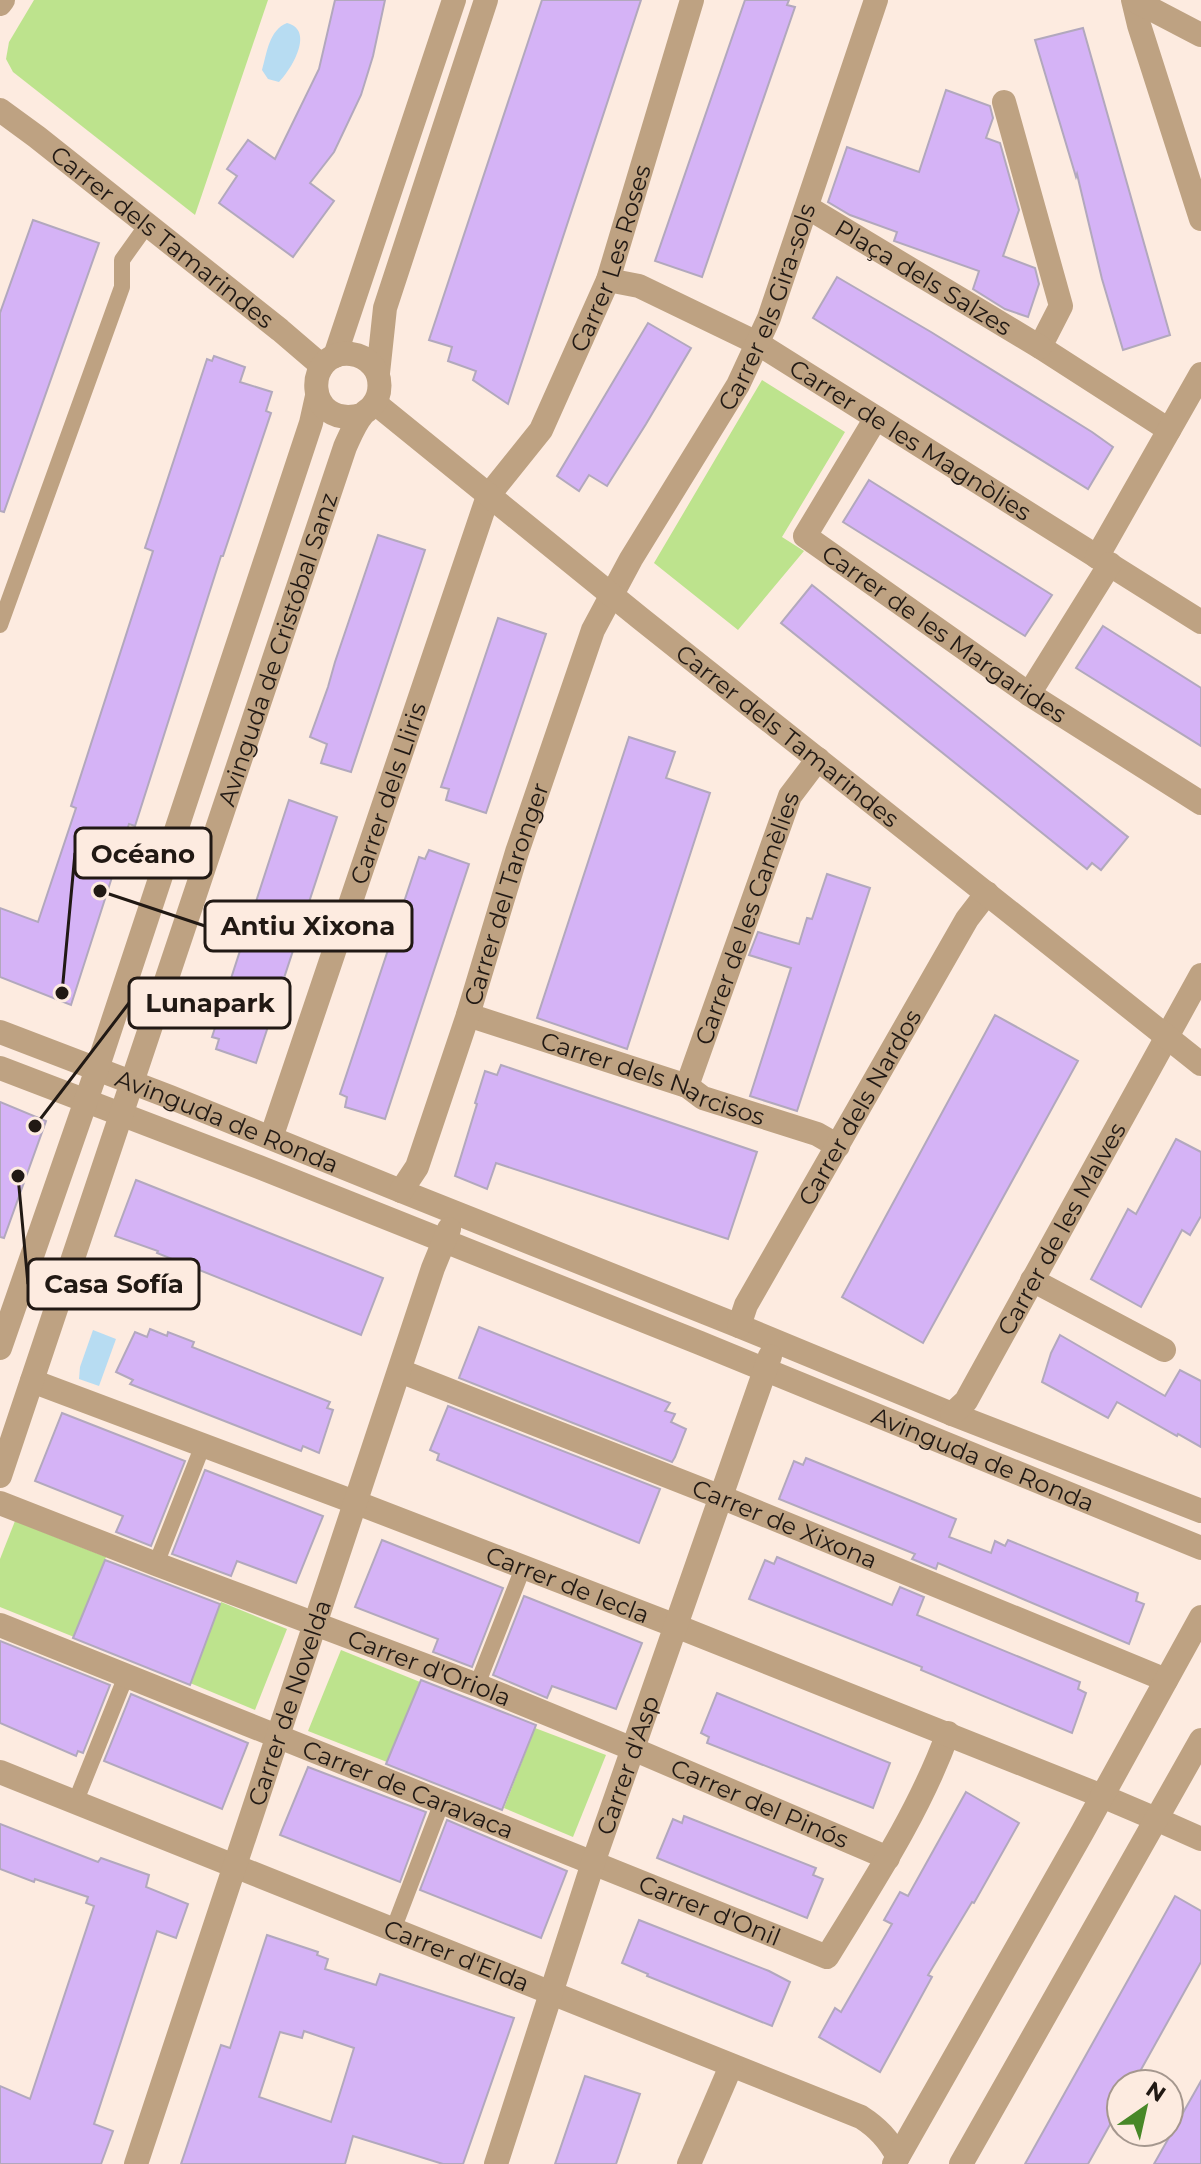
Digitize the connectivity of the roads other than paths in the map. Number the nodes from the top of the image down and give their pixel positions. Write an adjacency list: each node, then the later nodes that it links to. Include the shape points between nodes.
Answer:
1 (454, 0): 16 (street)
2 (486, 0): 17 (street, via 385,308)
3 (692, 0): 13 (street, Carrer Les Roses)
4 (876, 0): 10 (street, Carrer els Gira-sols)
5 (1134, 0): 6 (street); 9 (street)
6 (1201, 35)
7 (1004, 102): 15 (street, Plaça dels Salzes, via 1061,306)
8 (0, 110): 12 (street, Carrer dels Tamarindes)
9 (1192, 159): 11 (street)
10 (807, 207): 14 (street, Carrer els Gira-sols); 15 (street, Plaça dels Salzes)
11 (1201, 219)
12 (147, 225): 16 (street, Carrer dels Tamarindes, via 280,330); 27 (lane, via 122,260 122,287)
13 (608, 280): 14 (street, Carrer de les Magnòlies, via 639,286); 23 (street, Carrer Les Roses, via 541,430)
14 (757, 343): 21 (street, Carrer de les Magnòlies); 25 (street, Carrer els Gira-sols, via 738,385)
15 (1040, 347): 22 (street, Plaça dels Salzes)
16 (328, 361): 17 (street, via 347,353 360,356); 19 (street, via 315,380)
17 (378, 373): 20 (street, via 380,389)
18 (1201, 374): 22 (street)
19 (317, 396): 20 (street, via 335,416 349,418); 38 (street, Avinguda de Cristóbal Sanz)
20 (369, 409): 23 (street, Carrer dels Tamarindes); 39 (street, Avinguda de Cristóbal Sanz, via 345,447)
21 (876, 418): 24 (street, Carrer de les Magnòlies); 28 (street, Carrer de les Margarides, via 805,536)
22 (1169, 430): 24 (street)
23 (488, 496): 25 (street, Carrer dels Tamarindes); 43 (street, Carrer dels Lliris)
24 (1104, 560): 26 (street, Carrer de les Magnòlies); 28 (street)
25 (611, 594): 29 (street, Carrer dels Tamarindes); 33 (street, Carrer del Taronger, via 593,630 517,852)
26 (1201, 622)
27 (0, 625)
28 (1029, 694): 30 (street, Carrer de les Margarides)
29 (818, 759): 31 (street, Carrer dels Tamarindes); 40 (street, Carrer de les Camèlies, via 790,796)
30 (1201, 803)
31 (987, 893): 35 (street, Carrer dels Tamarindes); 44 (street, Carrer dels Nardos, via 967,919)
32 (1201, 975): 35 (street, Carrer de les Malves)
33 (468, 1015): 40 (street, Carrer dels Narcisos); 45 (street, Carrer del Taronger, via 417,1167)
34 (0, 1032): 38 (street, Avinguda de Ronda)
35 (1166, 1037): 36 (street, Carrer dels Tamarindes); 48 (street, Carrer de les Malves)
36 (1201, 1064)
37 (0, 1068): 41 (street, Avinguda de Ronda)
38 (97, 1069): 39 (street, Avinguda de Ronda); 41 (street, Avinguda de Cristóbal Sanz)
39 (131, 1083): 42 (street, Avinguda de Cristóbal Sanz); 43 (street, Avinguda de Ronda)
40 (687, 1086): 44 (street, Carrer dels Narcisos, via 703,1098 817,1134)
41 (84, 1101): 42 (street, Avinguda de Ronda); 51 (street, Avinguda de Cristóbal Sanz)
42 (121, 1115): 47 (street, Avinguda de Ronda); 55 (street, Avinguda de Cristóbal Sanz)
43 (271, 1138): 45 (street, Avinguda de Ronda)
44 (838, 1146): 49 (street, Carrer dels Nardos)
45 (401, 1191): 46 (street, Avinguda de Ronda)
46 (455, 1211): 47 (street); 49 (street, Avinguda de Ronda)
47 (445, 1242): 53 (street, Avinguda de Ronda); 54 (street, Carrer de Novelda)
48 (1032, 1280): 52 (street); 56 (street, Carrer de les Malves, via 966,1401)
49 (739, 1326): 50 (street, Avinguda de Ronda)
50 (775, 1340): 53 (street); 56 (street, Avinguda de Ronda)
51 (0, 1348)
52 (1164, 1350)
53 (765, 1369): 59 (street, Carrer d'Asp); 63 (street, Avinguda de Ronda)
54 (400, 1371): 59 (street, Carrer de Xixona); 61 (street, Carrer de Novelda)
55 (32, 1381): 57 (street, Carrer de Iecla); 58 (street, Avinguda de Cristóbal Sanz)
56 (952, 1414): 62 (street, Avinguda de Ronda)
57 (203, 1445): 61 (street, Carrer de Iecla); 64 (lane)
58 (0, 1476)
59 (721, 1497): 69 (street, Carrer d'Asp); 71 (street, Carrer de Xixona)
60 (0, 1503): 64 (street, Carrer d'Oriola)
61 (357, 1503): 65 (street, Carrer de Iecla); 67 (street, Carrer de Novelda)
62 (1201, 1511)
63 (1201, 1548)
64 (156, 1564): 67 (street, Carrer d'Oriola)
65 (523, 1568): 69 (street, Carrer de Iecla); 72 (lane)
66 (1201, 1617): 71 (street)
67 (316, 1624): 72 (street, Carrer d'Oriola); 74 (street, Carrer de Novelda)
68 (0, 1625): 70 (street, Carrer de Caravaca)
69 (676, 1626): 73 (street, Carrer de Iecla); 76 (street, Carrer d'Asp)
70 (126, 1676): 74 (street, Carrer de Caravaca); 80 (lane)
71 (1166, 1680): 78 (street)
72 (477, 1685): 76 (street, Carrer d'Oriola)
73 (948, 1733): 78 (street, Carrer de Iecla); 83 (street)
74 (277, 1736): 79 (street, Carrer de Caravaca); 85 (street, Carrer de Novelda)
75 (1201, 1740): 81 (street)
76 (633, 1749): 83 (street, Carrer del Pinós); 84 (street, Carrer d'Asp)
77 (0, 1772): 80 (street, Carrer d'Elda)
78 (1102, 1796): 81 (street, Carrer de Iecla); 89 (street)
79 (442, 1802): 84 (street, Carrer de Caravaca); 86 (lane)
80 (75, 1803): 85 (street, Carrer d'Elda)
81 (1156, 1819): 82 (street, Carrer de Iecla); 93 (street)
82 (1201, 1839)
83 (888, 1858): 84 (street, Carrer d'Onil, via 827,1957)
84 (593, 1863): 87 (street, Carrer d'Asp)
85 (235, 1867): 86 (street, Carrer d'Elda); 90 (street, Carrer de Novelda)
86 (393, 1930): 87 (street, Carrer d'Elda)
87 (552, 1994): 88 (street, Carrer d'Elda); 91 (street, Carrer d'Asp)
88 (731, 2066): 89 (street, Carrer d'Elda, via 861,2117 878,2128); 92 (street)
89 (896, 2160)
90 (136, 2164)
91 (496, 2164)
92 (689, 2164)
93 (961, 2164)

